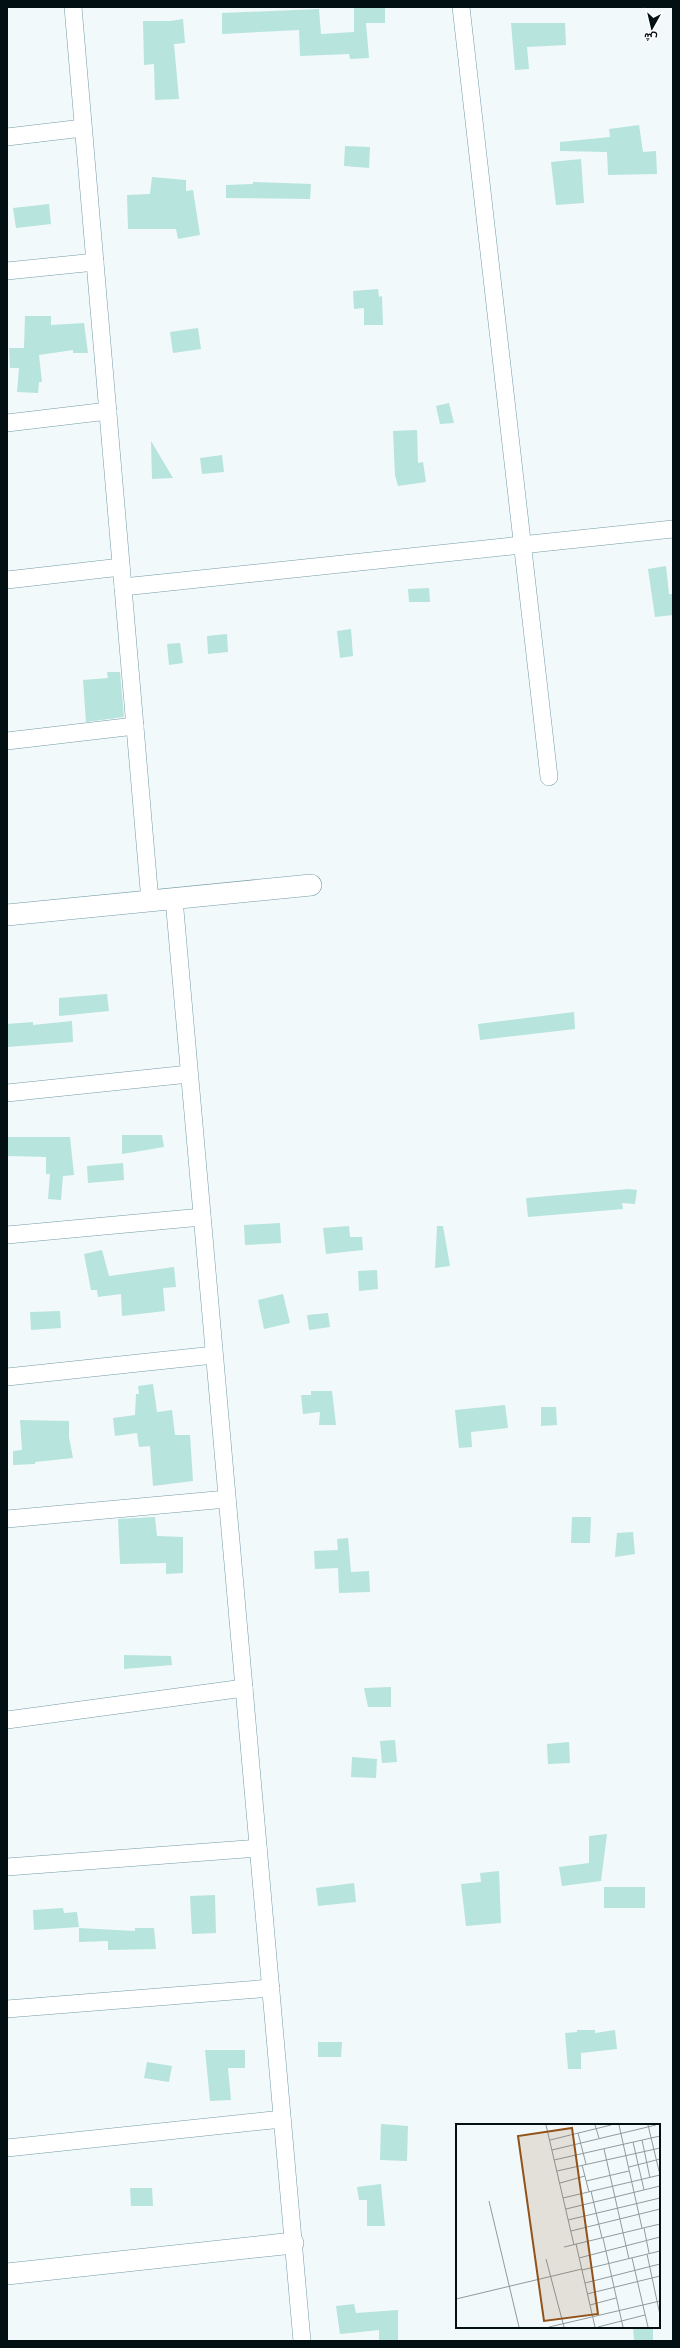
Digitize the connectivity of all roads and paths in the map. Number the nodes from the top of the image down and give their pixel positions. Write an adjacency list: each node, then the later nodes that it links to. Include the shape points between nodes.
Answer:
1 (73, 7): 3 (street)
2 (461, 7): 10 (street)
3 (83, 128): 4 (street); 5 (street)
4 (7, 137)
5 (95, 262): 6 (street); 7 (street)
6 (7, 271)
7 (108, 411): 8 (street); 11 (street)
8 (7, 423)
9 (673, 529): 10 (street)
10 (523, 544): 13 (street); 16 (street)
11 (121, 568): 12 (street); 13 (street)
12 (7, 580)
13 (123, 587): 14 (street)
14 (135, 726): 15 (street); 19 (street)
15 (7, 741)
16 (549, 777)
17 (311, 885): 18 (street)
18 (174, 898): 19 (street); 21 (street)
19 (150, 901): 20 (street)
20 (7, 915)
21 (189, 1074): 22 (street); 23 (street)
22 (7, 1093)
23 (202, 1217): 24 (street); 25 (street)
24 (7, 1235)
25 (214, 1355): 26 (street); 27 (street)
26 (7, 1377)
27 (227, 1499): 28 (street); 29 (street)
28 (7, 1519)
29 (244, 1688): 30 (street); 31 (street)
30 (7, 1720)
31 (258, 1848): 32 (street); 33 (street)
32 (7, 1867)
33 (271, 1988): 34 (street); 35 (street)
34 (7, 2008)
35 (282, 2119): 36 (street); 37 (street)
36 (7, 2148)
37 (293, 2243): 38 (street); 39 (street)
38 (7, 2274)
39 (302, 2341)

